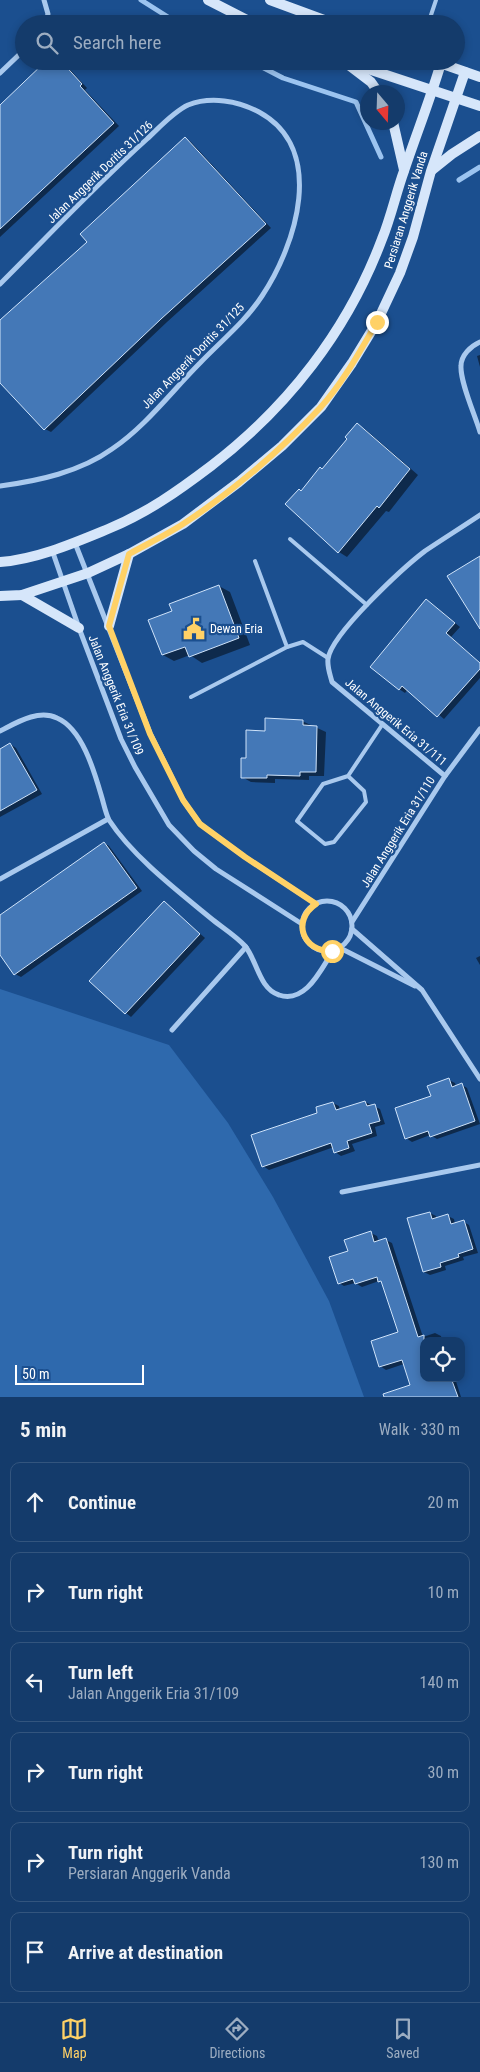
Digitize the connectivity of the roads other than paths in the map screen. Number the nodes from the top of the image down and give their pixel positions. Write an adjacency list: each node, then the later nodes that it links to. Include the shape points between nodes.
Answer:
1 (44, 0): 5 (street)
2 (208, 0): 6 (street)
3 (270, 0): 7 (street)
4 (436, 0): 8 (lane)
5 (48, 15)
6 (237, 15)
7 (311, 15)
8 (431, 15)
9 (15, 59): 15 (street)
10 (356, 70): 17 (street)
11 (372, 70): 18 (street)
12 (437, 70): 18 (street, Persiaran Anggerik Vanda)
13 (460, 70): 14 (street)
14 (465, 72): 16 (street); 19 (street, Persiaran Anggerik Vanda)
15 (0, 73)
16 (480, 77)
17 (373, 85)
18 (433, 90): 19 (street); 24 (street, Persiaran Anggerik Vanda)
19 (456, 97): 21 (street); 25 (street, Persiaran Anggerik Vanda)
20 (227, 101): 26 (street, Jalan Anggerik Doritis 31/126, via 202,100 185,106 128,156); 29 (street, Jalan Anggerik Doritis 31/125, via 252,108 268,117 290,140 298,163 298,206 294,226 287,249 263,294 243,321 154,412 111,450 43,479)
21 (480, 106)
22 (394, 130): 24 (street)
23 (480, 136): 25 (street)
24 (404, 171): 32 (street, Persiaran Anggerik Vanda, via 382,240 352,306 296,388 254,431 180,490 138,516)
25 (431, 171): 34 (street, Persiaran Anggerik Vanda, via 400,273 377,322 321,407 239,482 183,524)
26 (0, 284)
27 (480, 342): 28 (street, via 465,354 461,365)
28 (480, 432)
29 (0, 486)
30 (480, 515): 41 (street, via 424,552)
31 (290, 539): 41 (lane)
32 (75, 542): 33 (street, Persiaran Anggerik Vanda); 37 (street, Jalan Anggerik Eria 31/109)
33 (52, 550): 36 (street, Persiaran Anggerik Vanda); 38 (street, Jalan Anggerik Eria 31/109)
34 (129, 554): 37 (street, Persiaran Anggerik Vanda); 42 (street)
35 (256, 561): 44 (lane)
36 (0, 562)
37 (88, 573): 38 (street, Persiaran Anggerik Vanda); 42 (street, Jalan Anggerik Eria 31/109)
38 (63, 582): 39 (street, Persiaran Anggerik Vanda); 43 (street, Jalan Anggerik Eria 31/109)
39 (22, 595): 40 (street, Persiaran Anggerik Vanda); 43 (street)
40 (0, 596)
41 (367, 605): 45 (street, via 336,641)
42 (109, 626): 54 (street, Jalan Anggerik Eria 31/109, via 154,741 183,800 200,824)
43 (79, 628): 56 (street, Jalan Anggerik Eria 31/109, via 134,767 170,824 194,851 216,869)
44 (287, 647): 45 (lane, via 303,642); 46 (lane)
45 (328, 658): 47 (street, Jalan Anggerik Eria 31/111, via 332,682)
46 (192, 697)
47 (382, 725): 50 (lane); 51 (street, Jalan Anggerik Eria 31/111)
48 (480, 730): 51 (street, Jalan Anggerik Eria 31/110)
49 (0, 731): 52 (street, via 24,719 42,715 57,717 69,726 93,768)
50 (348, 776): 50 (lane, via 364,791 366,802 334,842 324,844 297,821 323,784)
51 (445, 776): 55 (street, Jalan Anggerik Eria 31/110)
52 (108, 819): 53 (street); 58 (street, via 146,861)
53 (0, 879)
54 (316, 904): 55 (street, via 324,901 339,904 350,914); 56 (street, via 307,912)
55 (352, 922): 57 (street)
56 (302, 924): 60 (street, via 311,945)
57 (352, 929): 59 (street); 61 (street)
58 (246, 947): 60 (street, via 268,988 279,995 292,996 311,984); 62 (street)
59 (340, 948): 60 (street); 61 (street)
60 (332, 951)
61 (422, 990): 63 (street)
62 (172, 1030)
63 (480, 1079)
64 (480, 1165): 65 (street)
65 (342, 1192)

